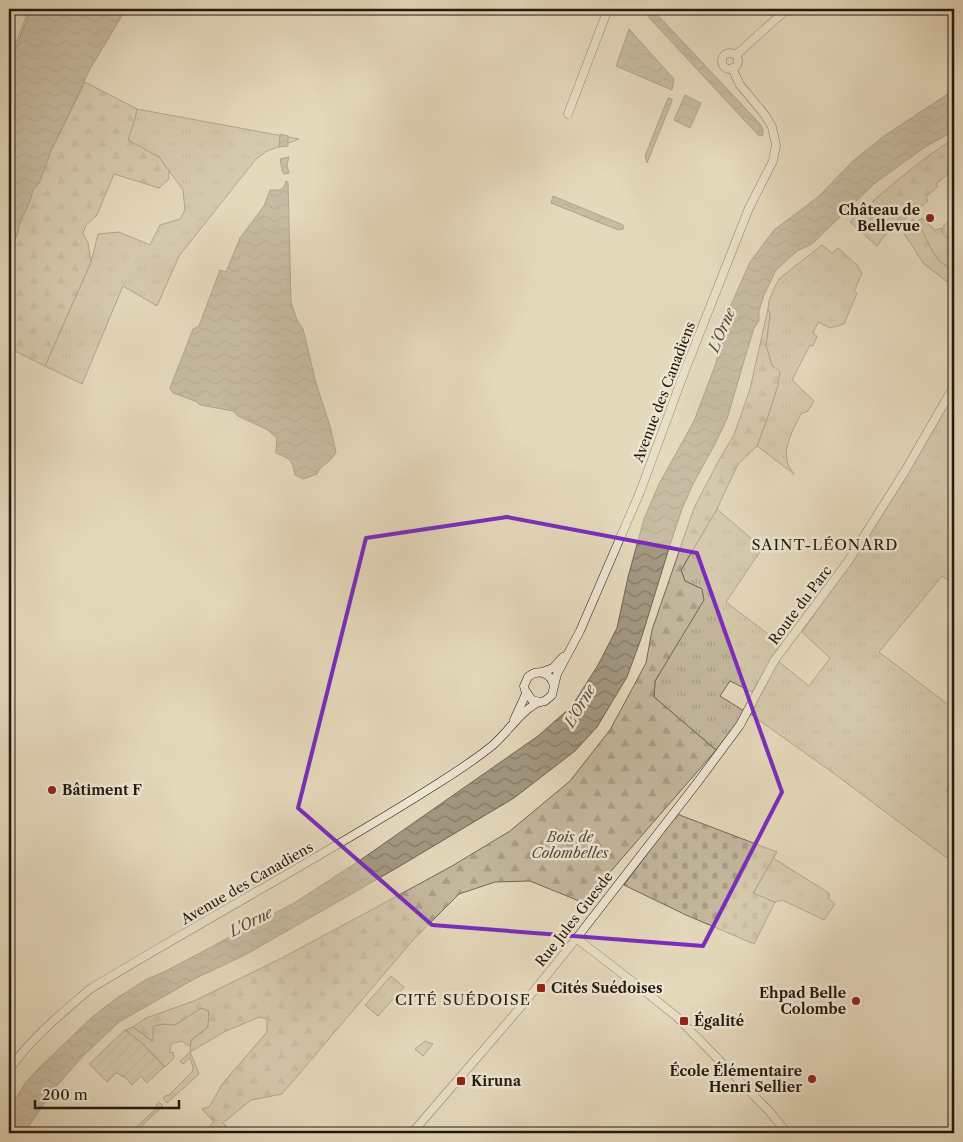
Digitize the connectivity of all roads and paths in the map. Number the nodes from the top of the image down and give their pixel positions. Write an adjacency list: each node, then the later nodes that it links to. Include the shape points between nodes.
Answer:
1 (608, 9): 5 (street)
2 (787, 9): 3 (street)
3 (736, 55): 4 (street, via 738,62); 4 (street, via 726,54 722,60 725,66)
4 (732, 68): 7 (street, Avenue des Canadiens, via 740,85 768,120 775,137 773,161 749,208 640,492)
5 (568, 114)
6 (954, 386): 12 (street, Route du Parc, via 858,546 786,643)
7 (568, 652): 8 (street, Avenue des Canadiens, via 553,668); 9 (street, Avenue des Canadiens)
8 (542, 672): 9 (street, via 551,677); 10 (street, via 528,677 524,686)
9 (554, 686): 11 (street, via 549,699)
10 (526, 694): 11 (street); 13 (street, Avenue des Canadiens)
11 (540, 702): 13 (street, Avenue des Canadiens)
12 (746, 713): 14 (street, Rue Jules Guesde, via 697,783)
13 (509, 729): 15 (street, Avenue des Canadiens, via 479,755 368,827 90,990 26,1047)
14 (576, 938): 16 (street, Rue Jules Guesde); 17 (street, via 671,1012)
15 (9, 1070)
16 (412, 1133)
17 (788, 1133)

